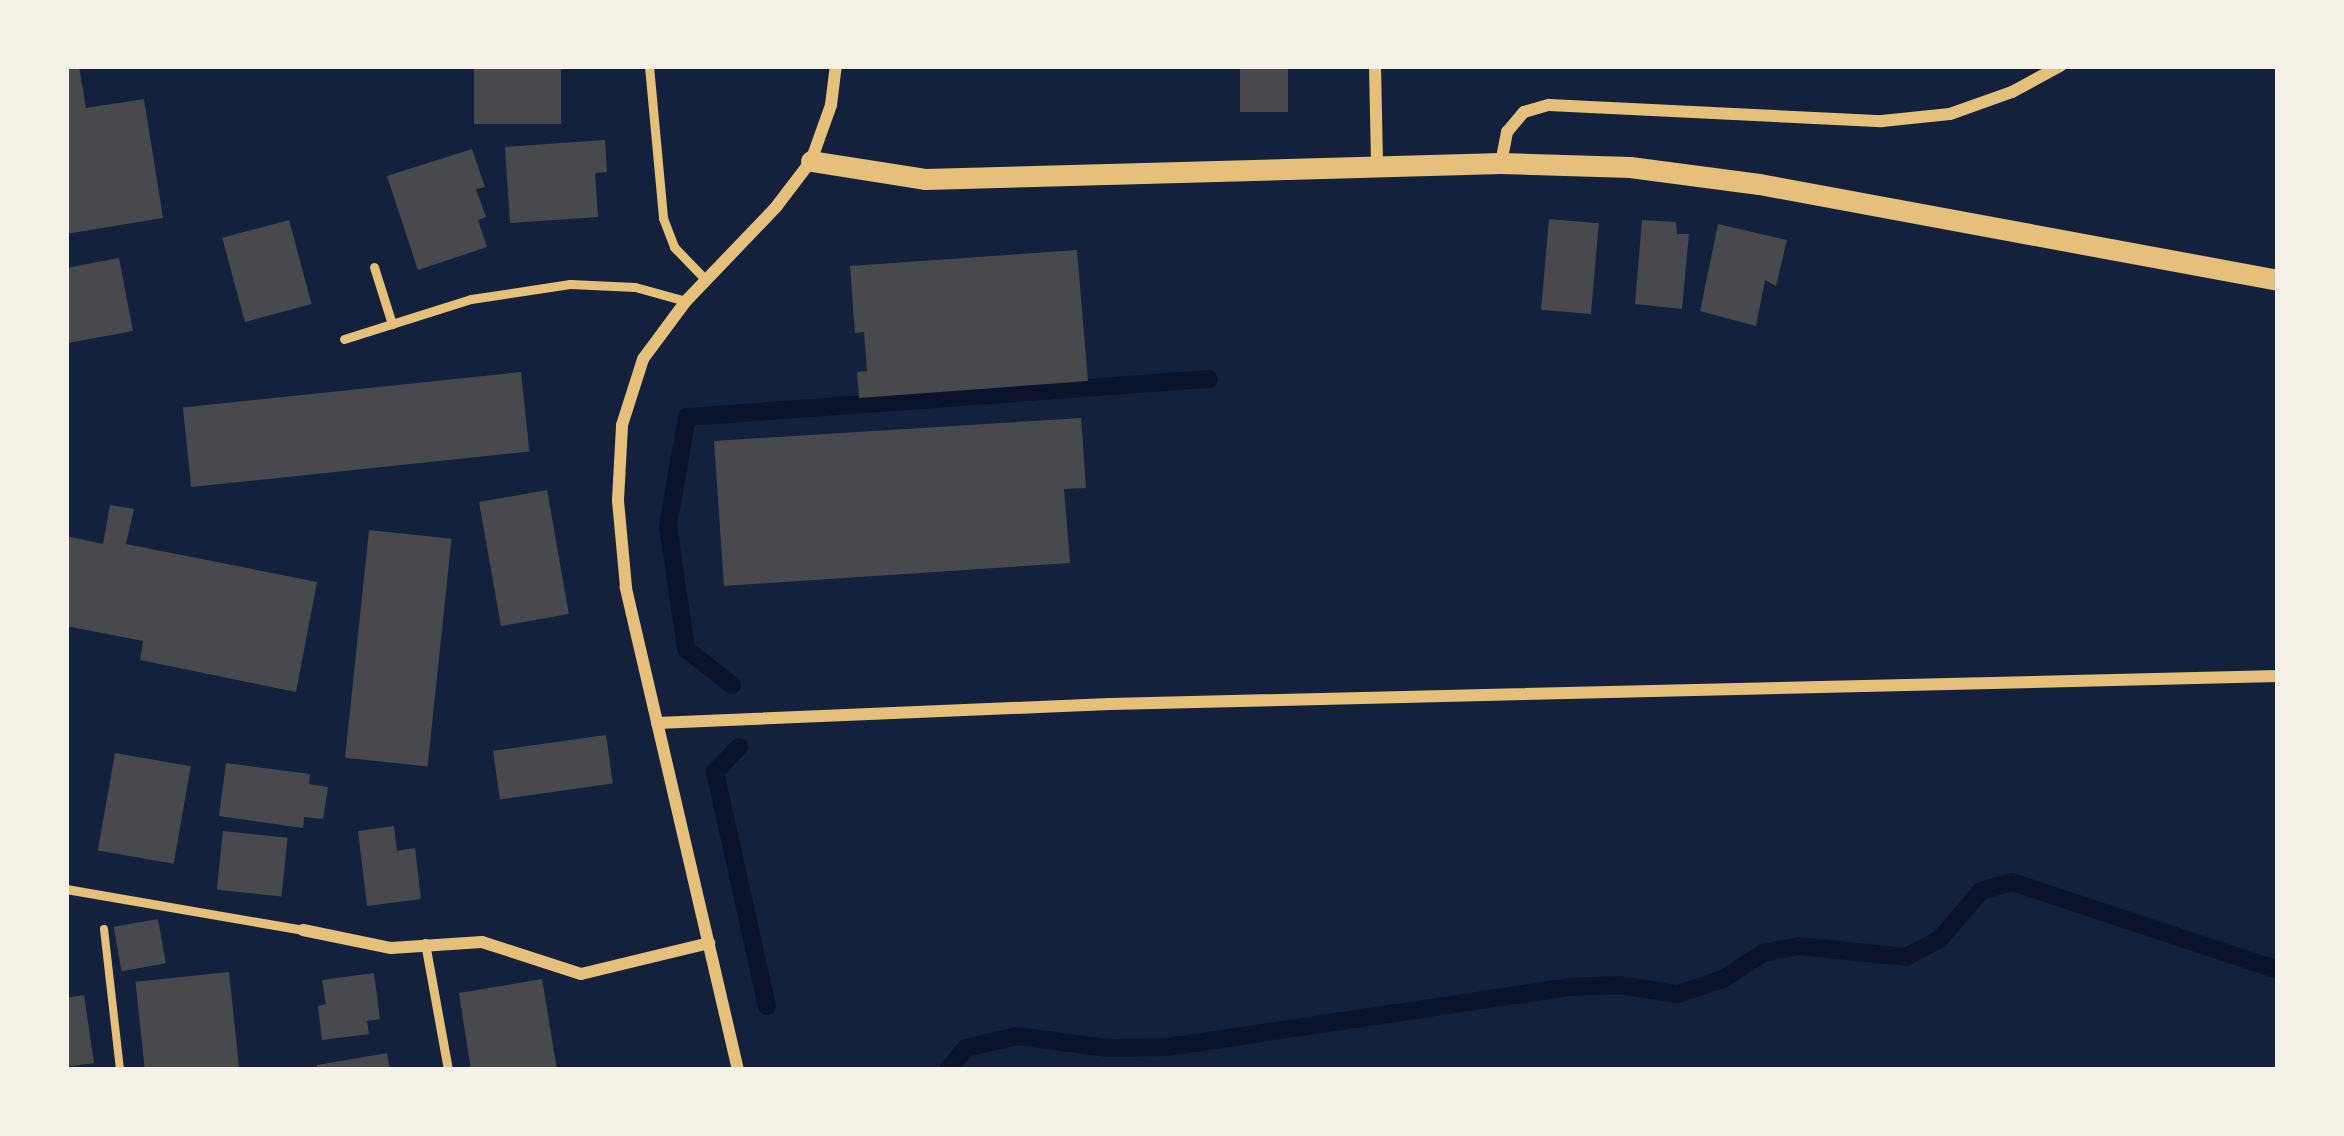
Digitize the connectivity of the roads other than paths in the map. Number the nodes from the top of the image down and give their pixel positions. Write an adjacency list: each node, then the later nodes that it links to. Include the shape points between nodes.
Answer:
1 (650, 66): 9 (lane, via 663,218 674,247)
2 (836, 66): 5 (street)
3 (1375, 66): 7 (street)
4 (2060, 66): 6 (street, via 1950,114 1882,121 1550,105 1524,112 1507,132)
5 (812, 161): 7 (street, via 925,179); 9 (street)
6 (1502, 163): 7 (street); 10 (street, via 1630,166 1760,184)
7 (1377, 165)
8 (374, 267): 12 (lane)
9 (706, 280): 11 (street)
10 (2278, 280)
11 (686, 301): 12 (lane, via 634,286 570,284 471,298); 15 (street, via 644,359 622,425 626,587)
12 (392, 324): 13 (lane)
13 (344, 339)
14 (2278, 676): 15 (street)
15 (657, 723): 19 (street)
16 (66, 889): 17 (lane)
17 (303, 930): 18 (street, via 392,948)
18 (425, 943): 19 (street, via 482,942 581,974); 20 (lane)
19 (709, 943): 21 (street)
20 (448, 1070)
21 (738, 1070)

